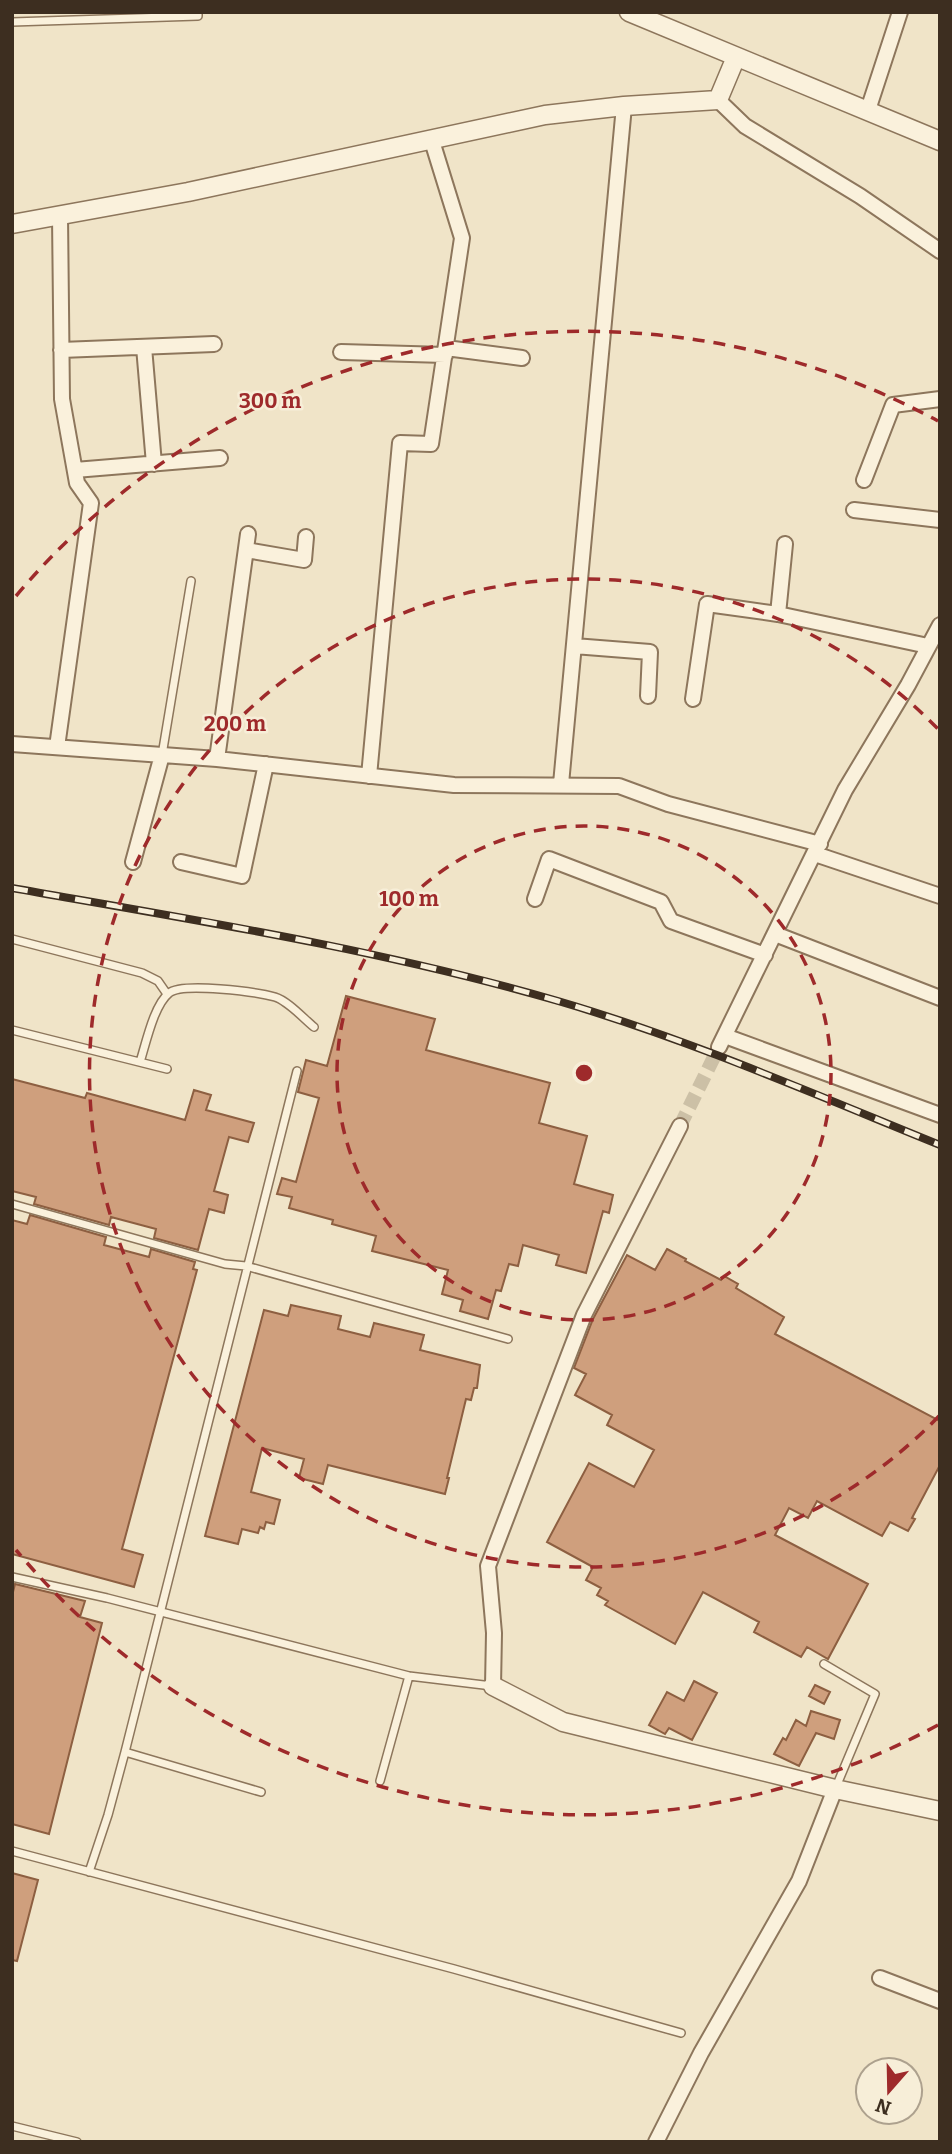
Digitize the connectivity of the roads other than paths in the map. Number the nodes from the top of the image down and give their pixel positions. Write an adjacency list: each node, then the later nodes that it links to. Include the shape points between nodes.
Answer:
1 (198, 12): 4 (lane, via 198,16)
2 (629, 12): 6 (street)
3 (900, 12): 9 (street)
4 (86, 16): 5 (lane)
5 (12, 22)
6 (736, 57): 7 (street); 9 (street)
7 (718, 100): 8 (street); 14 (street, via 745,126)
8 (625, 106): 10 (street, via 545,115); 35 (street)
9 (868, 110): 11 (street)
10 (432, 141): 12 (street); 19 (street, via 462,238)
11 (940, 141)
12 (60, 216): 13 (street); 17 (street)
13 (12, 224)
14 (940, 251)
15 (214, 344): 16 (street)
16 (144, 347): 17 (street); 23 (street)
17 (61, 350): 24 (street, via 62,399)
18 (341, 352): 19 (street)
19 (445, 352): 20 (street); 43 (street, via 431,444 400,443)
20 (522, 358)
21 (940, 399): 25 (street, via 893,405)
22 (220, 458): 23 (street)
23 (154, 464): 24 (street)
24 (75, 470): 39 (street, via 77,483 91,503)
25 (864, 480)
26 (855, 510): 27 (street)
27 (940, 520)
28 (248, 534): 31 (street)
29 (306, 537): 31 (street, via 304,560)
30 (785, 544): 33 (street)
31 (246, 550): 41 (street)
32 (191, 581): 40 (lane)
33 (778, 614): 34 (street); 37 (street, via 707,604)
34 (935, 636): 45 (street, via 845,790)
35 (574, 646): 36 (street, via 650,652); 44 (street)
36 (648, 696)
37 (693, 699)
38 (12, 744): 39 (street)
39 (57, 747): 40 (street)
40 (162, 755): 41 (street); 46 (street)
41 (217, 759): 42 (street)
42 (266, 764): 43 (street); 47 (street, via 242,876)
43 (369, 776): 44 (street, via 454,785)
44 (561, 784): 45 (street, via 619,786)
45 (818, 849): 48 (street); 50 (street)
46 (133, 862)
47 (181, 862)
48 (940, 896)
49 (535, 899): 52 (street, via 549,859 662,902 671,921)
50 (775, 934): 52 (street); 54 (street)
51 (12, 939): 53 (lane, via 142,973 158,981)
52 (765, 955): 60 (street, via 722,1042)
53 (167, 994): 55 (lane, via 193,986 277,998); 57 (lane)
54 (940, 998)
55 (314, 1027)
56 (12, 1030): 57 (lane)
57 (140, 1062): 58 (lane)
58 (167, 1069)
59 (297, 1071): 63 (lane)
60 (940, 1115)
61 (680, 1126): 69 (street, via 584,1315 488,1566 494,1633)
62 (12, 1204): 63 (lane)
63 (246, 1266): 64 (lane); 66 (lane)
64 (508, 1339)
65 (12, 1577): 66 (lane)
66 (159, 1612): 68 (lane); 70 (lane)
67 (824, 1664): 72 (lane, via 875,1694)
68 (410, 1676): 69 (lane); 71 (lane)
69 (492, 1686): 72 (street, via 563,1722)
70 (125, 1752): 73 (lane); 76 (lane)
71 (380, 1781)
72 (835, 1789): 74 (street); 82 (street, via 799,1881)
73 (261, 1792)
74 (940, 1811)
75 (12, 1852): 76 (lane)
76 (89, 1871): 79 (lane)
77 (880, 1978): 78 (street)
78 (940, 2001)
79 (681, 2033)
80 (12, 2126): 81 (lane)
81 (77, 2142)
82 (656, 2142)

